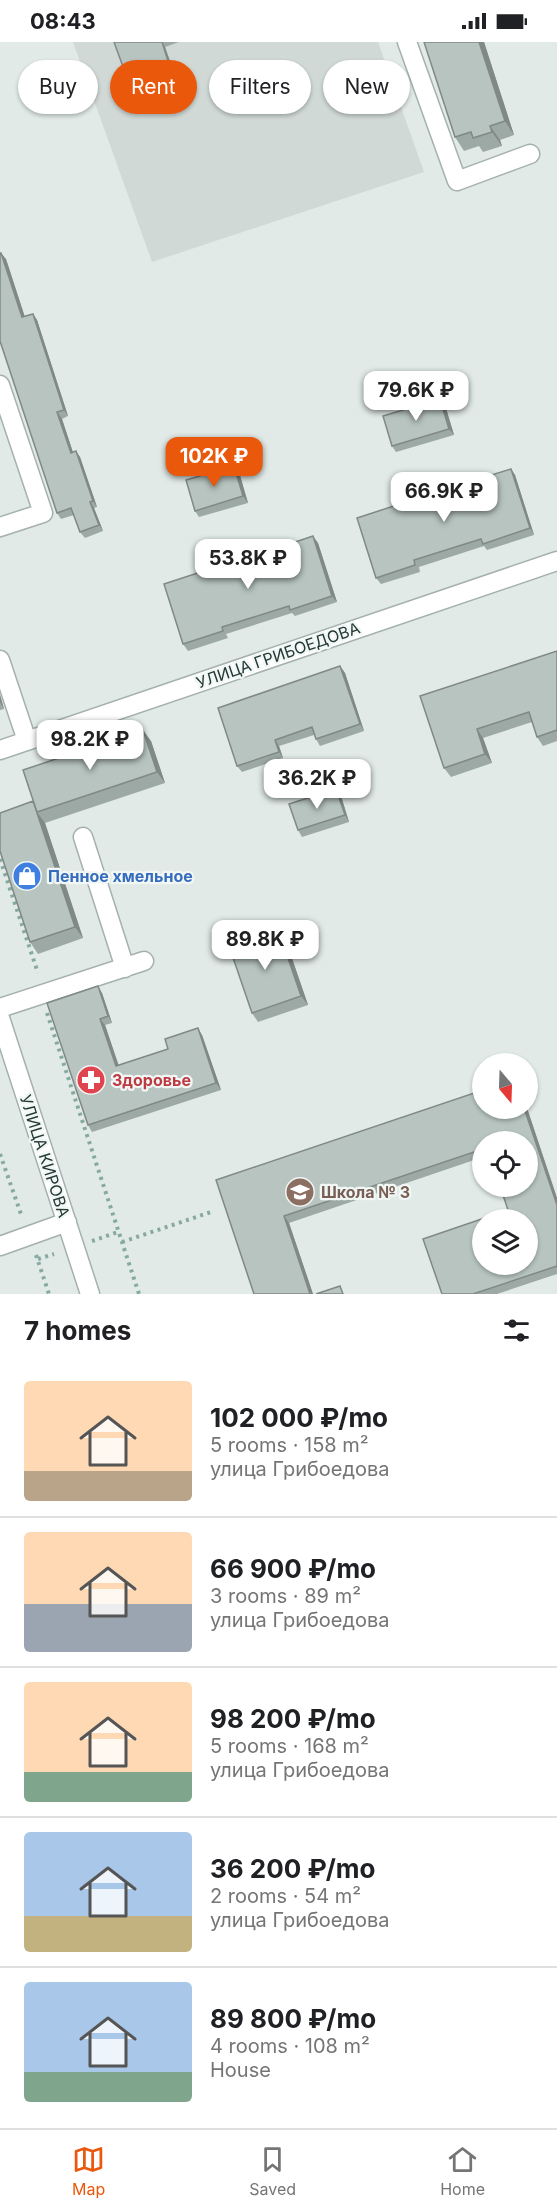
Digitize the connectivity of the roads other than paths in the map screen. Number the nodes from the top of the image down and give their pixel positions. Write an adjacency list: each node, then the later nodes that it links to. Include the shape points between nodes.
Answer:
1 (407, 42): 2 (street, via 457,181)
2 (530, 154)
3 (0, 385): 4 (street, via 43,513)
4 (0, 527)
5 (557, 561): 7 (street, УЛИЦА ГРИБОЕДОВА)
6 (0, 660): 7 (street)
7 (27, 741): 8 (street, УЛИЦА ГРИБОЕДОВА)
8 (0, 750)
9 (83, 837): 11 (street)
10 (144, 961): 11 (street)
11 (125, 968): 12 (street)
12 (0, 1008)
13 (0, 1018): 14 (street, УЛИЦА КИРОВА)
14 (67, 1222): 15 (street); 16 (street, УЛИЦА КИРОВА)
15 (0, 1246)
16 (90, 1294)

